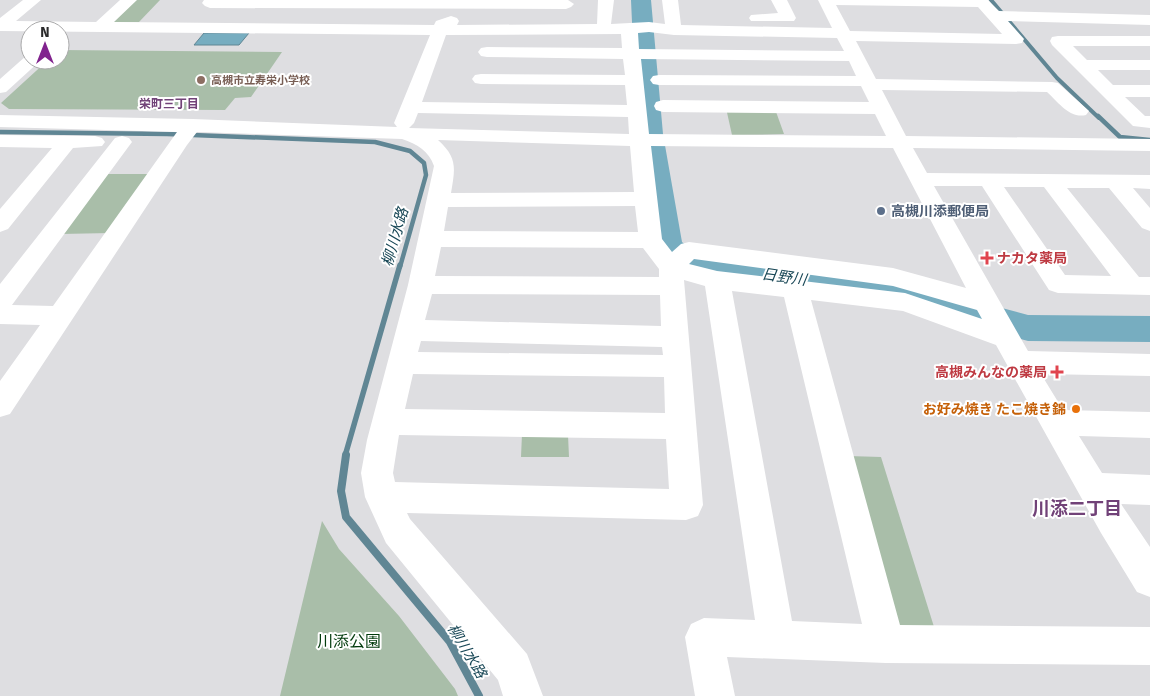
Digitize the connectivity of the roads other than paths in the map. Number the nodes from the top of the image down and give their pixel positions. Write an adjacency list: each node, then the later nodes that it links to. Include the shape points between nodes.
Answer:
1 (129, 0): 18 (street)
2 (606, 0): 20 (street)
3 (670, 0): 21 (street)
4 (779, 0): 21 (street, via 788,18)
5 (826, 0): 31 (street)
6 (830, 0): 8 (street)
7 (1011, 0): 17 (street)
8 (981, 1): 16 (street)
9 (211, 2): 10 (street); 22 (street, via 197,19)
10 (306, 2): 11 (street); 22 (street)
11 (457, 2): 12 (street); 24 (street, via 450,24)
12 (566, 2): 27 (street)
13 (36, 5): 15 (street)
14 (0, 10): 15 (street)
15 (20, 10): 23 (street)
16 (995, 16): 17 (street); 31 (street, via 1016,38)
17 (1030, 17): 19 (street)
18 (105, 18): 22 (street); 30 (street)
19 (1150, 20)
20 (604, 23)
21 (673, 24): 29 (street); 31 (street)
22 (292, 25): 24 (street)
23 (0, 26): 25 (street)
24 (441, 27): 26 (street); 52 (street)
25 (20, 28)
26 (493, 29): 27 (street); 33 (street)
27 (565, 29): 28 (street)
28 (629, 29): 29 (street); 34 (street)
29 (652, 29): 35 (street)
30 (70, 30)
31 (844, 35): 40 (street)
32 (1150, 42): 36 (street, via 1058,42)
33 (487, 52): 34 (street); 41 (street)
34 (632, 54): 35 (street); 42 (street)
35 (655, 54): 40 (street); 43 (street)
36 (1082, 65): 37 (street); 45 (street)
37 (1150, 65)
38 (21, 70): 44 (street)
39 (1042, 72): 40 (street)
40 (863, 73): 43 (street); 49 (street); 51 (street, via 1052,87)
41 (481, 79): 42 (street); 48 (street)
42 (635, 80): 50 (street)
43 (659, 80): 47 (street)
44 (0, 88)
45 (1109, 91): 46 (street); 54 (street, via 1140,122)
46 (1150, 91)
47 (663, 106): 49 (street); 57 (street)
48 (476, 108): 50 (street); 52 (street)
49 (881, 108): 60 (street)
50 (637, 111): 57 (street)
51 (1079, 111)
52 (405, 120): 55 (street); 56 (street); 64 (street)
53 (0, 121): 55 (street)
54 (1150, 122)
55 (186, 133): 61 (street); 88 (street)
56 (476, 135): 57 (street); 64 (street)
57 (652, 140): 60 (street); 72 (street)
58 (9, 141): 59 (street); 65 (street)
59 (68, 141): 61 (street); 75 (street)
60 (898, 141): 62 (street); 67 (street)
61 (122, 142): 85 (street)
62 (1123, 144): 63 (street); 66 (street)
63 (1150, 145)
64 (434, 147): 73 (street, via 443,156 445,166)
65 (0, 160)
66 (1150, 173)
67 (919, 179): 68 (street); 86 (street)
68 (989, 180): 69 (street); 82 (street, via 1058,284)
69 (1050, 181): 70 (street); 82 (street)
70 (1115, 181): 71 (street); 74 (street)
71 (1150, 182)
72 (645, 199): 73 (street); 77 (street)
73 (439, 200): 76 (street)
74 (1150, 223)
75 (0, 224)
76 (431, 239): 77 (street); 81 (street)
77 (650, 240): 79 (street)
78 (866, 273): 79 (street, via 689,250); 84 (street); 86 (street, via 893,277)
79 (671, 277): 80 (street); 81 (street); 91 (street)
80 (717, 280): 83 (street); 103 (street)
81 (421, 285): 89 (street)
82 (1141, 286)
83 (795, 289): 84 (street); 104 (street)
84 (869, 298): 90 (street, via 905,302)
85 (0, 302)
86 (988, 304): 90 (street)
87 (0, 314): 88 (street)
88 (61, 316): 94 (street)
89 (409, 330): 91 (street); 92 (street)
90 (1014, 350): 93 (street); 96 (street)
91 (676, 351): 92 (street); 98 (street)
92 (401, 363): 95 (street)
93 (1150, 365)
94 (0, 405)
95 (387, 422): 98 (street); 101 (street, via 377,473)
96 (1055, 423): 97 (street); 99 (street)
97 (1150, 425)
98 (681, 426): 101 (street, via 686,505)
99 (1092, 488): 100 (street); 102 (street)
100 (1150, 490)
101 (381, 497): 106 (street, via 398,531 513,668)
102 (1147, 570)
103 (777, 641): 104 (street); 107 (street, via 704,637)
104 (886, 644): 105 (street)
105 (1150, 646)
106 (523, 696)
107 (715, 696)

